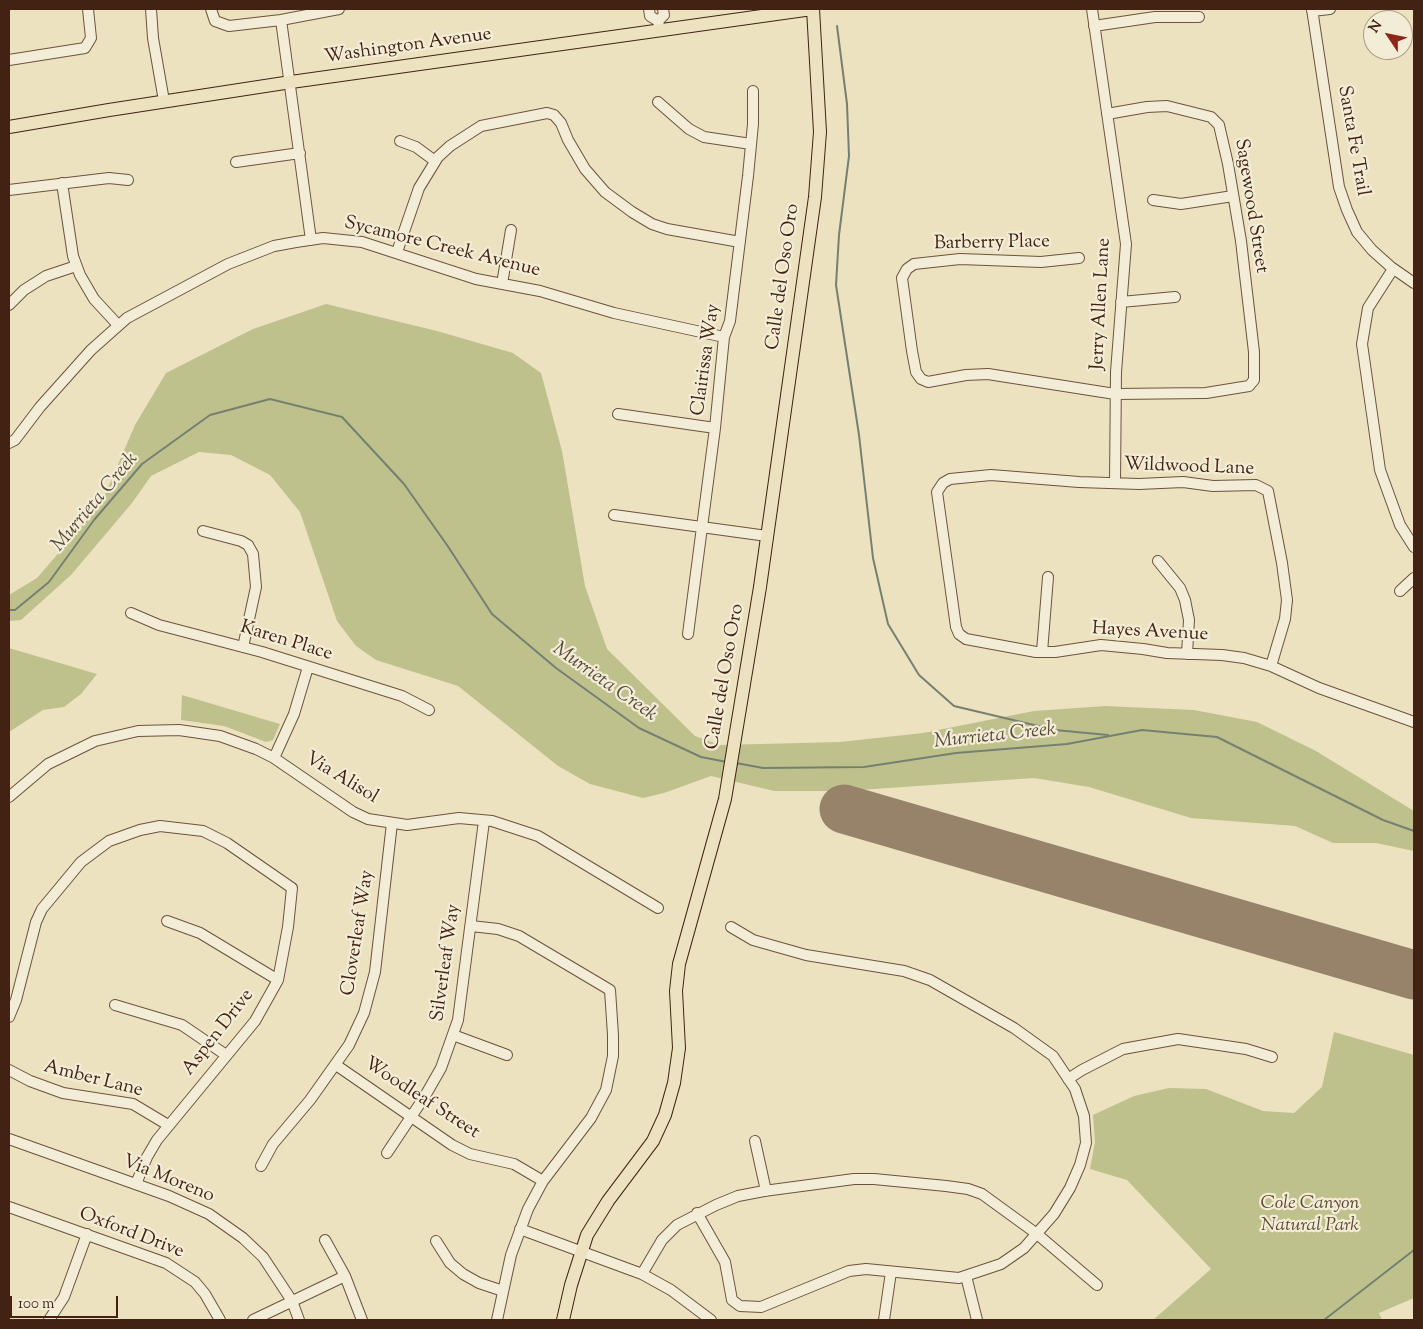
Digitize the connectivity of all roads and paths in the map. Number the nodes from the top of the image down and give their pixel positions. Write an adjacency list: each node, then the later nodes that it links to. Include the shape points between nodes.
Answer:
1 (88, 9): 15 (street, via 91,38 85,48)
2 (151, 9): 18 (street)
3 (210, 9): 12 (street, via 215,22 229,26)
4 (339, 9): 12 (street)
5 (650, 9): 13 (street, via 650,16)
6 (663, 9): 13 (street)
7 (813, 9): 13 (main road, Washington Avenue); 55 (main road, Calle del Oso Oro, via 819,89 818,166)
8 (1092, 9): 14 (street, Jerry Allen Lane)
9 (1330, 9): 10 (street)
10 (1312, 10): 38 (street, Santa Fe Trail, via 1342,194 1357,232)
11 (1200, 17): 14 (street, via 1155,17)
12 (281, 20): 16 (street)
13 (659, 26): 16 (main road, Washington Avenue)
14 (1094, 26): 20 (street, Jerry Allen Lane)
15 (9, 60)
16 (292, 82): 18 (main road, Washington Avenue); 24 (street)
17 (754, 91): 23 (street, Clairissa Way)
18 (164, 101): 21 (main road, Washington Avenue)
19 (658, 102): 23 (street, via 689,129 704,136)
20 (1107, 114): 30 (street, Sagewood Street, via 1167,106 1211,117 1219,125); 42 (street, Jerry Allen Lane, via 1126,244)
21 (9, 127)
22 (400, 141): 25 (street)
23 (751, 144): 34 (street, Clairissa Way)
24 (300, 154): 26 (street); 33 (street)
25 (435, 161): 34 (street, via 450,146 481,126 547,113 561,123 585,169 605,192 632,212 667,229); 35 (street, via 419,188)
26 (236, 162)
27 (128, 180): 28 (street, via 109,178)
28 (62, 183): 29 (street); 37 (street)
29 (9, 190)
30 (1234, 196): 31 (street, via 1181,204); 46 (street, Sagewood Street, via 1253,343 1254,380 1249,386 1206,393)
31 (1153, 200)
32 (511, 230): 40 (street)
33 (312, 240): 35 (street, Sycamore Creek Avenue, via 362,242); 44 (street, Sycamore Creek Avenue, via 274,246 228,264)
34 (740, 242): 45 (street, Clairissa Way, via 730,321)
35 (397, 252): 40 (street, Sycamore Creek Avenue, via 476,279)
36 (1079, 258): 46 (street, Barberry Place, via 1041,262 960,259 914,264 902,278 916,372 920,379 928,382 939,378 988,374)
37 (76, 266): 43 (street, via 46,276 24,290); 44 (street, via 94,299)
38 (1394, 269): 39 (street, Santa Fe Trail); 56 (street, via 1368,308 1362,344 1380,470 1400,525)
39 (1414, 283)
40 (502, 284): 45 (street, Sycamore Creek Avenue)
41 (1175, 297): 42 (street)
42 (1121, 302): 46 (street, Jerry Allen Lane)
43 (9, 305)
44 (118, 325): 49 (street, Sycamore Creek Avenue, via 91,350 15,440)
45 (724, 337): 48 (street, Clairissa Way)
46 (1115, 394): 50 (street, Jerry Allen Lane)
47 (618, 414): 48 (street)
48 (715, 428): 53 (street, Clairissa Way)
49 (9, 443)
50 (1115, 483): 51 (street, Wildwood Lane, via 991,475 950,479); 66 (street, Wildwood Lane, via 1256,485 1268,491 1287,600 1285,619)
51 (937, 492): 64 (street, Hayes Avenue, via 959,634 982,644)
52 (614, 515): 53 (street)
53 (702, 527): 55 (street); 62 (street, Clairissa Way)
54 (202, 531): 63 (street, via 242,541 252,554 256,587)
55 (767, 536): 104 (main road, Calle del Oso Oro, via 725,799 679,964 676,991 679,1048 670,1100 653,1141 600,1213)
56 (1414, 547)
57 (1158, 561): 65 (street, via 1180,588 1185,600 1189,620)
58 (1048, 577): 64 (street)
59 (1414, 578): 60 (street)
60 (1400, 591)
61 (131, 613): 63 (street, Karen Place, via 159,625)
62 (688, 634)
63 (243, 647): 67 (street, Karen Place)
64 (1042, 652): 65 (street, Hayes Avenue, via 1101,646)
65 (1187, 654): 66 (street, Hayes Avenue, via 1222,655)
66 (1271, 666): 69 (street, Hayes Avenue, via 1319,688)
67 (308, 667): 68 (street, Karen Place, via 402,696); 70 (street, via 294,714)
68 (429, 710)
69 (1414, 722)
70 (274, 758): 71 (street, Via Alisol, via 220,736 180,730 138,731 95,741 48,764); 73 (street, Via Alisol, via 353,812 368,819)
71 (9, 797)
72 (484, 820): 73 (street, Via Alisol, via 459,818); 74 (street, Via Alisol, via 538,836); 76 (street, Silverleaf Way)
73 (392, 823): 85 (street, Cloverleaf Way, via 371,990 350,1045)
74 (658, 908)
75 (166, 921): 78 (street, via 200,933)
76 (471, 926): 81 (street, Silverleaf Way, via 461,1004); 94 (street, via 498,929 518,936 610,990 613,1056 606,1090 592,1118)
77 (730, 927): 87 (street, via 753,940 806,955 904,971 930,980 1014,1028 1053,1056)
78 (278, 980): 80 (street, Aspen Drive, via 292,888 227,843 203,831 160,826 109,841 81,862 42,909); 82 (street, Aspen Drive, via 256,1021)
79 (115, 1005): 82 (street, via 182,1025)
80 (9, 1017)
81 (453, 1035): 83 (street); 88 (street, Silverleaf Way, via 441,1068)
82 (226, 1055): 89 (street, Aspen Drive)
83 (507, 1055)
84 (1272, 1057): 87 (street, via 1230,1046 1178,1039 1124,1049)
85 (336, 1065): 88 (street, Woodleaf Street); 93 (street, Cloverleaf Way, via 273,1144)
86 (9, 1070): 89 (street, Amber Lane, via 63,1093 133,1104)
87 (1068, 1079): 101 (street, via 1084,1116 1086,1143 1070,1188)
88 (412, 1117): 92 (street, Silverleaf Way); 94 (street, Woodleaf Street, via 460,1150 514,1164)
89 (168, 1125): 95 (street, Aspen Drive, via 147,1157)
90 (9, 1139): 95 (street, Via Moreno)
91 (755, 1141): 96 (street)
92 (387, 1153)
93 (261, 1166)
94 (543, 1181): 99 (street)
95 (136, 1184): 111 (street, Via Moreno, via 192,1206 234,1230 263,1257)
96 (766, 1191): 98 (street, via 738,1196); 101 (street, via 854,1179 968,1189 982,1194)
97 (9, 1207): 100 (street, Oxford Drive)
98 (697, 1213): 105 (street, via 725,1262 732,1300 740,1306 760,1307 849,1270); 106 (street, via 677,1225 662,1240)
99 (520, 1229): 104 (street); 110 (street)
100 (87, 1234): 112 (street, via 64,1297); 113 (street, Oxford Drive, via 182,1271 205,1294)
101 (1037, 1234): 108 (street, via 1001,1264); 109 (street)
102 (325, 1240): 107 (street)
103 (436, 1241): 110 (street, via 450,1263 463,1274)
104 (581, 1250): 106 (street); 118 (main road, Calle del Oso Oro)
105 (891, 1272): 108 (street, via 935,1277); 120 (street)
106 (642, 1274): 119 (street, via 671,1290)
107 (345, 1276): 111 (street); 116 (street)
108 (966, 1276): 121 (street)
109 (1097, 1285)
110 (503, 1292): 117 (street)
111 (292, 1301): 114 (street); 115 (street, Via Moreno)
112 (49, 1320)
113 (220, 1320)
114 (253, 1320)
115 (299, 1320)
116 (362, 1320)
117 (497, 1320)
118 (563, 1320)
119 (711, 1320)
120 (884, 1320)
121 (977, 1320)

